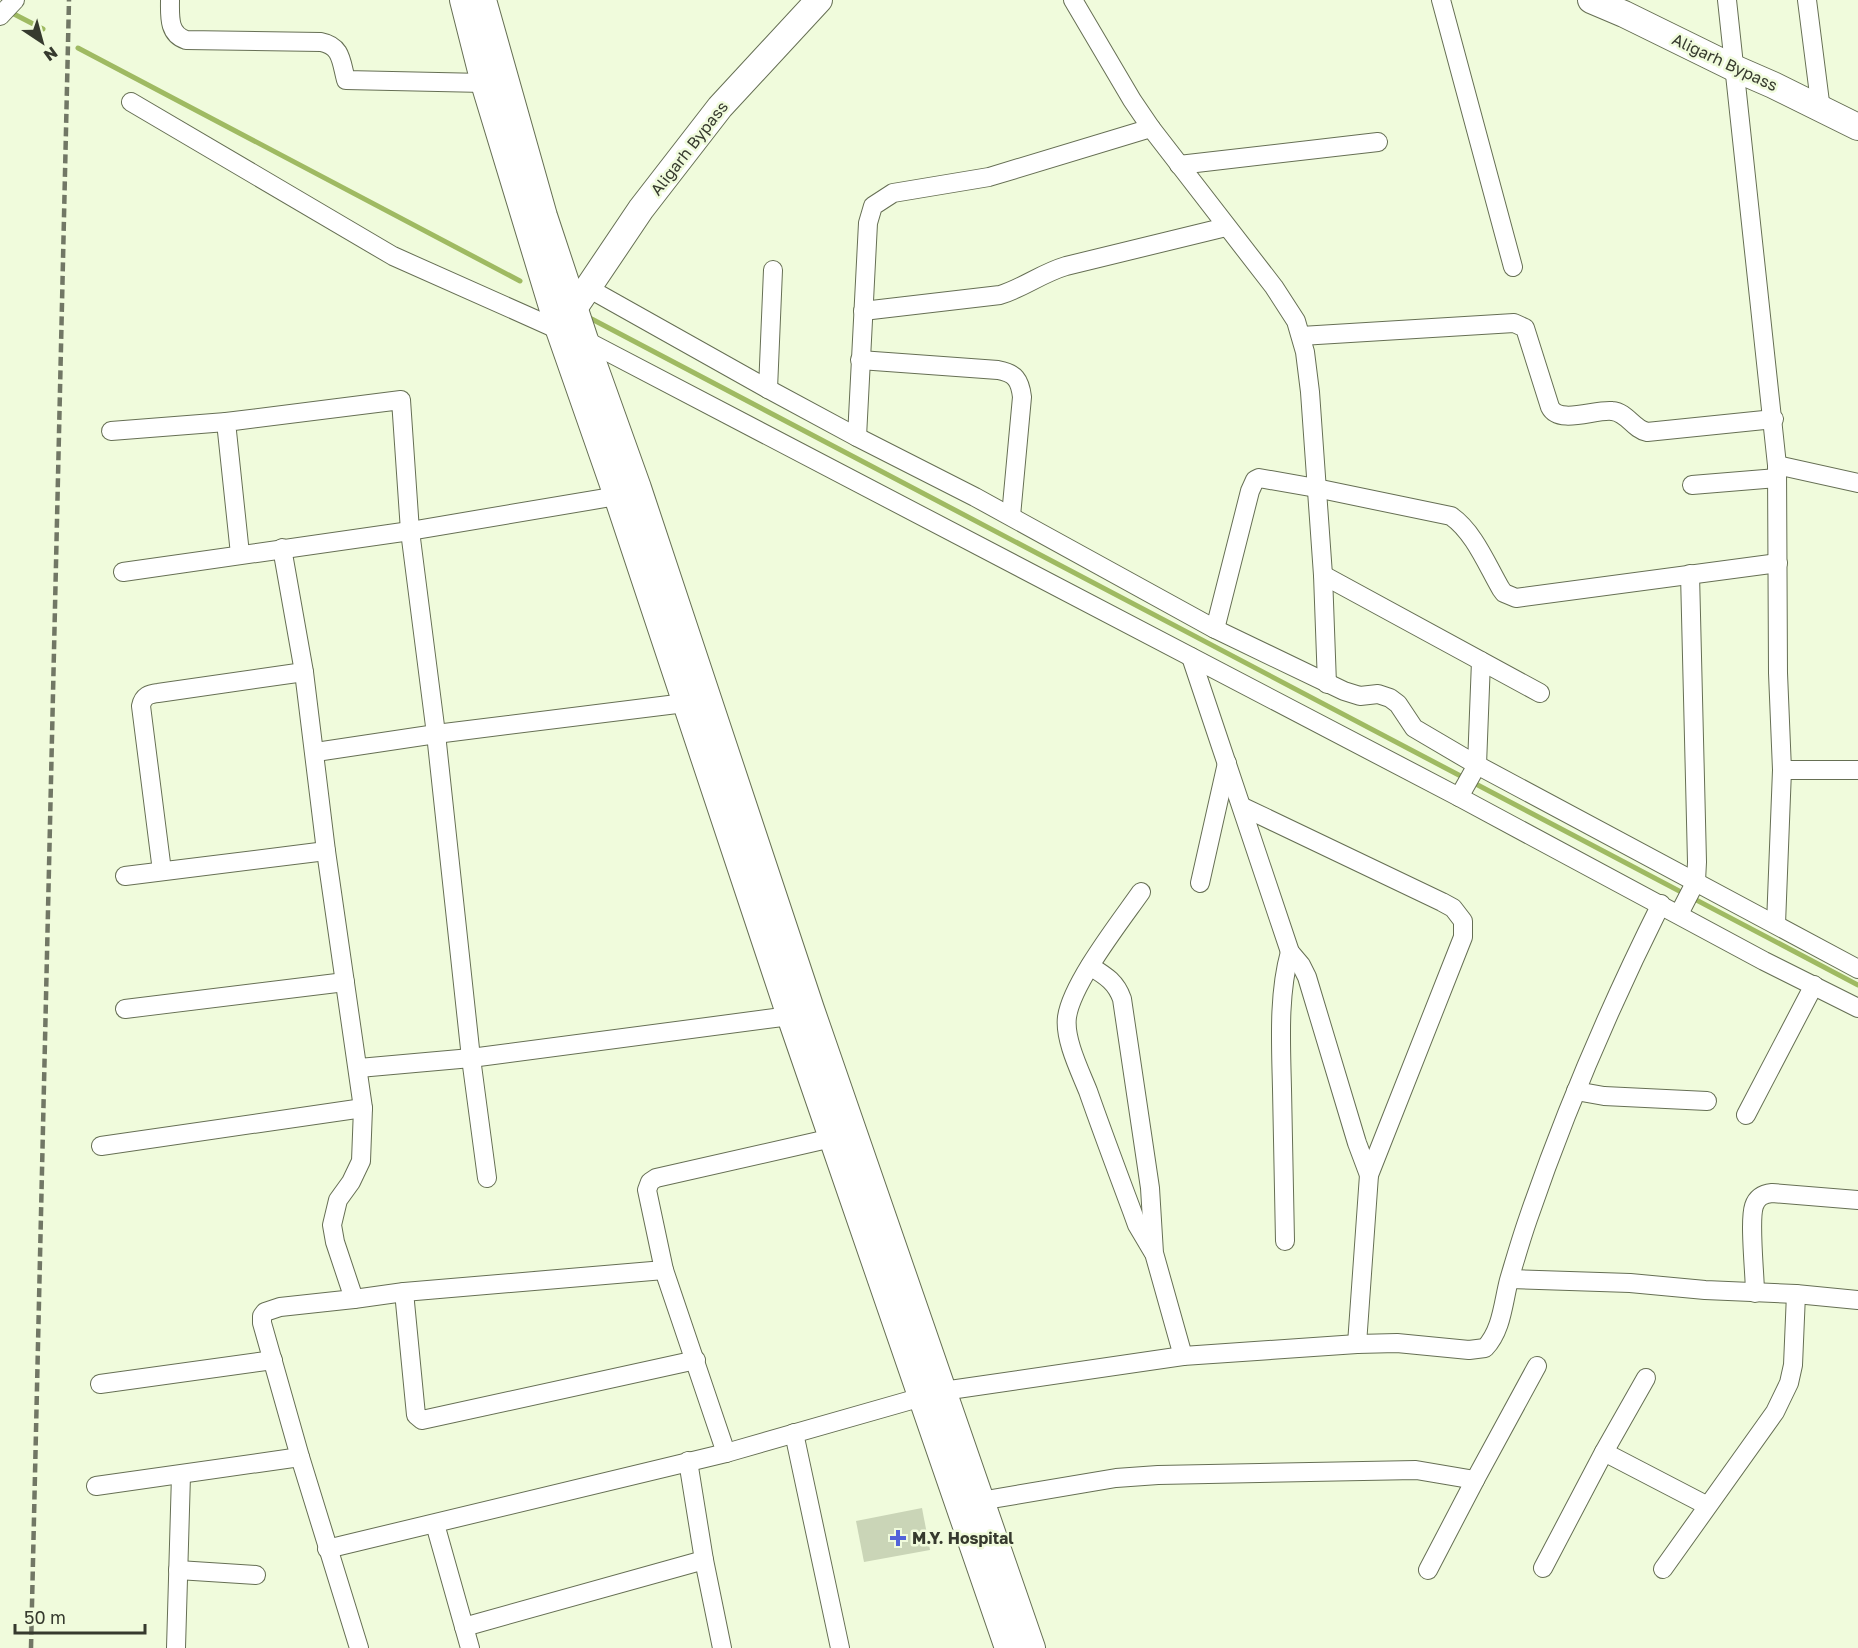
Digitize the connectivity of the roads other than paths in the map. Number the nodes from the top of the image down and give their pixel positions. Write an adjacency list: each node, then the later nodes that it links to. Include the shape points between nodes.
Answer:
1 (15, 0): 12 (street)
2 (170, 0): 14 (street, via 171,26 179,38 186,40 321,42 338,51 346,80)
3 (463, 0): 14 (main road)
4 (483, 0): 25 (main road)
5 (819, 0): 25 (main road, Aligarh Bypass, via 720,107 641,209)
6 (1073, 0): 18 (street)
7 (1441, 0): 22 (street)
8 (1591, 0): 11 (main road, Aligarh Bypass)
9 (1728, 0): 13 (street)
10 (1807, 0): 16 (street)
11 (1623, 7): 13 (main road, Aligarh Bypass)
12 (0, 16)
13 (1734, 68): 16 (main road, Aligarh Bypass); 30 (street)
14 (484, 83): 25 (main road)
15 (131, 102): 25 (street, via 393,256)
16 (1821, 110): 17 (main road, Aligarh Bypass)
17 (1858, 127)
18 (1151, 128): 20 (street); 24 (street, via 989,177 884,198 873,206 870,214)
19 (1378, 142): 20 (street)
20 (1179, 165): 21 (street)
21 (1226, 227): 24 (street, via 1065,266 1000,295); 26 (street, via 1274,286)
22 (1513, 267)
23 (773, 270): 29 (street)
24 (862, 311): 28 (street)
25 (571, 313): 27 (main road); 29 (street); 38 (main road)
26 (1301, 336): 30 (street, via 1514,323 1525,328 1550,407 1561,416 1618,412 1647,432); 37 (street, via 1310,392)
27 (585, 340): 48 (street); 104 (main road, via 811,1009)
28 (860, 360): 33 (street); 39 (street, via 998,370 1015,376 1022,397)
29 (768, 389): 33 (street)
30 (1774, 419): 34 (street)
31 (226, 422): 32 (street); 40 (street, via 401,400); 42 (street)
32 (111, 431)
33 (856, 437): 39 (street)
34 (1777, 472): 35 (street); 36 (street); 43 (street)
35 (1858, 483)
36 (1692, 485)
37 (1316, 488): 45 (street, via 1451,516 1469,535 1504,593 1516,598); 46 (street); 47 (street, via 1255,480)
38 (617, 496): 40 (street); 53 (main road)
39 (1011, 516): 47 (street)
40 (410, 531): 41 (street); 54 (street)
41 (282, 548): 42 (street); 50 (street)
42 (240, 554): 44 (street)
43 (1778, 563): 45 (street); 57 (street)
44 (123, 572)
45 (1690, 574): 66 (street, via 1697,862)
46 (1323, 575): 49 (street); 51 (street)
47 (1215, 629): 51 (street)
48 (1191, 657): 56 (street); 59 (street)
49 (1481, 661): 52 (street); 59 (street)
50 (304, 672): 55 (street); 62 (street, via 149,694 142,700)
51 (1327, 684): 59 (street, via 1360,696 1378,694 1390,698 1414,728)
52 (1540, 693)
53 (685, 703): 54 (street); 76 (main road)
54 (436, 734): 55 (street); 77 (street)
55 (316, 752): 61 (street)
56 (1227, 762): 60 (street); 64 (street)
57 (1782, 770): 58 (street); 68 (street)
58 (1858, 770)
59 (1469, 780): 66 (street); 67 (street)
60 (1243, 807): 69 (street); 85 (street, via 1442,902 1463,921 1463,937)
61 (326, 851): 62 (street); 72 (street)
62 (162, 871): 63 (street)
63 (125, 876)
64 (1200, 883)
65 (1141, 892): 70 (street)
66 (1687, 897): 67 (street); 68 (street); 73 (street, via 1764,961)
67 (1661, 904): 79 (street)
68 (1776, 924): 71 (street)
69 (1290, 952): 85 (street, via 1306,977); 88 (street, via 1285,971 1282,1030)
70 (1090, 966): 89 (street, via 1116,985 1122,999 1150,1188); 89 (street, via 1070,1007 1069,1036 1137,1225)
71 (1858, 969)
72 (345, 982): 75 (street); 78 (street)
73 (1814, 985): 74 (street); 82 (street)
74 (1858, 1008)
75 (125, 1009)
76 (790, 1016): 77 (street); 83 (main road)
77 (471, 1058): 78 (street); 86 (street)
78 (359, 1068): 81 (street)
79 (1576, 1091): 80 (street); 91 (street)
80 (1707, 1101)
81 (363, 1108): 84 (street); 95 (street, via 361,1161 338,1200 332,1225)
82 (1746, 1115)
83 (832, 1138): 90 (street, via 650,1182 647,1190); 104 (main road)
84 (101, 1146)
85 (1369, 1175): 97 (street)
86 (488, 1178)
87 (1858, 1200): 93 (street, via 1772,1193 1758,1198 1753,1212)
88 (1285, 1241)
89 (1154, 1253): 98 (street)
90 (664, 1270): 92 (street); 100 (street)
91 (1510, 1279): 93 (street); 97 (street, via 1497,1332 1485,1347 1469,1350 1397,1343)
92 (404, 1292): 95 (street); 100 (street, via 416,1415 422,1420)
93 (1755, 1293): 94 (street)
94 (1796, 1294): 96 (street); 114 (street, via 1793,1365 1784,1395)
95 (354, 1299): 99 (street, via 265,1311 262,1323)
96 (1858, 1300)
97 (1357, 1344): 98 (street)
98 (1183, 1356): 104 (street)
99 (273, 1360): 103 (street); 108 (street)
100 (696, 1360): 107 (street)
101 (1537, 1366): 111 (street)
102 (1646, 1377): 106 (street)
103 (100, 1384)
104 (932, 1394): 105 (street); 113 (main road); 129 (main road, via 957,1504)
105 (794, 1433): 107 (street); 128 (street)
106 (1604, 1452): 114 (street); 118 (street)
107 (726, 1453): 109 (street)
108 (300, 1457): 110 (street); 116 (street)
109 (688, 1461): 115 (street); 117 (street)
110 (181, 1475): 112 (street); 121 (street)
111 (1475, 1480): 113 (street, via 1416,1470 1158,1475 1116,1478); 119 (street)
112 (96, 1486)
113 (980, 1501): 130 (main road)
114 (1706, 1505): 120 (street)
115 (435, 1524): 116 (street); 123 (street)
116 (327, 1549): 125 (street)
117 (704, 1560): 123 (street); 127 (street)
118 (1543, 1568)
119 (1428, 1569)
120 (1663, 1569)
121 (178, 1570): 122 (street); 124 (street)
122 (256, 1575)
123 (464, 1627): 126 (street)
124 (176, 1648)
125 (359, 1648)
126 (470, 1648)
127 (722, 1648)
128 (840, 1648)
129 (1008, 1648)
130 (1032, 1648)

